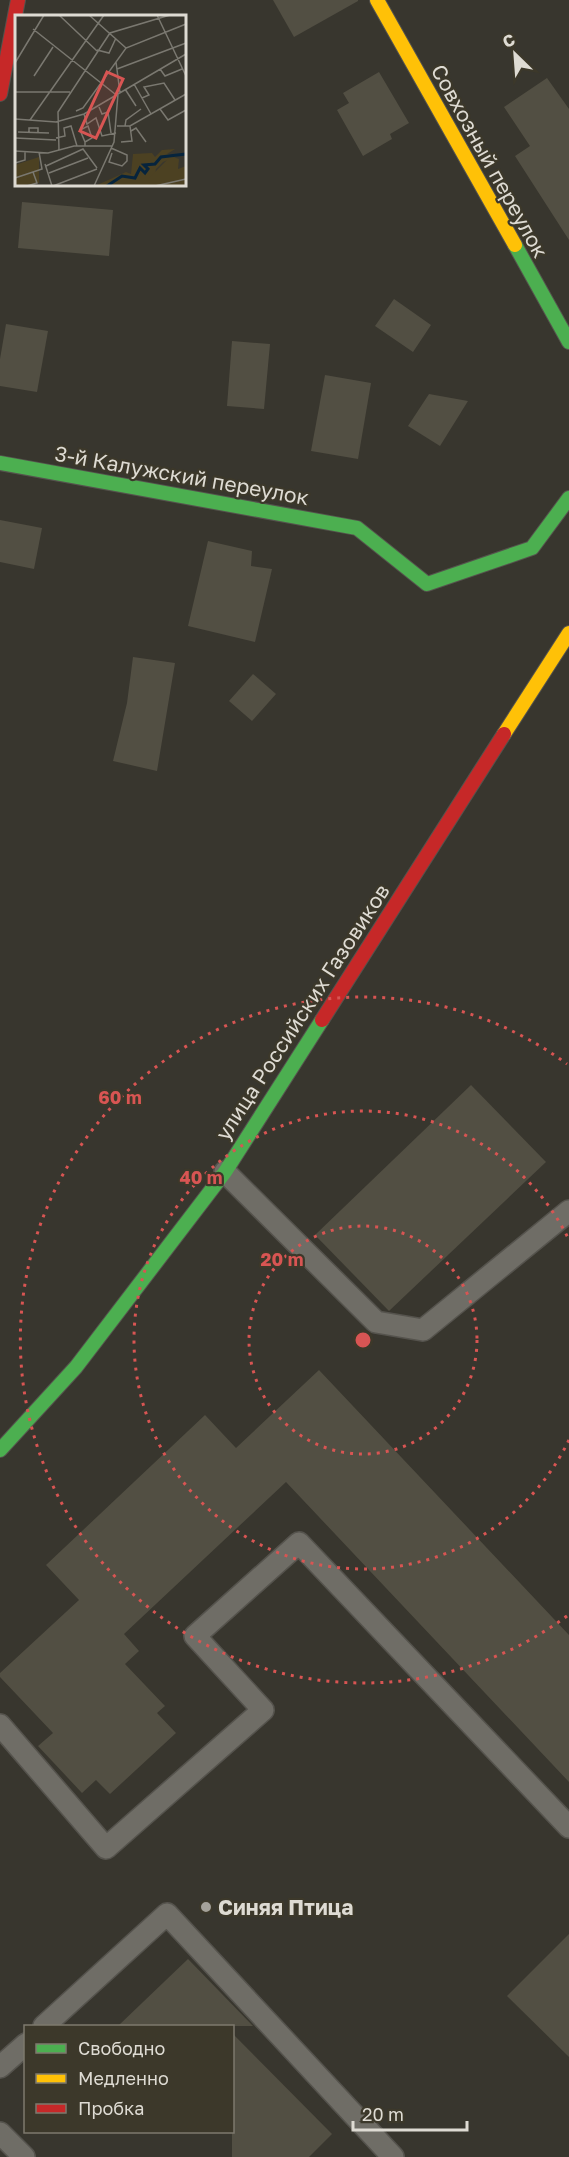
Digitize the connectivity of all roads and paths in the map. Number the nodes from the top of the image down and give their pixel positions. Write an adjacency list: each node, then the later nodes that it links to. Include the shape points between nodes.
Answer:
1 (18, 0): 3 (street)
2 (377, 0): 6 (street, Совхозный переулок)
3 (15, 15)
4 (15, 16): 5 (street)
5 (0, 94)
6 (569, 342)
7 (0, 463): 8 (street, 3-й Калужский переулок, via 357,528 427,584 532,548)
8 (569, 498)
9 (569, 633): 10 (street, улица Российских Газовиков)
10 (225, 1172): 11 (lane, via 376,1322 423,1330); 12 (street, улица Российских Газовиков, via 76,1367)
11 (569, 1211)
12 (0, 1450)
13 (0, 1725): 14 (lane, via 106,1848 263,1710 195,1636 298,1543)
14 (569, 1827)
15 (45, 2025): 20 (lane, via 166,1914)
16 (24, 2046): 17 (lane)
17 (0, 2067)
18 (0, 2133): 19 (lane)
19 (24, 2157)
20 (393, 2157)

